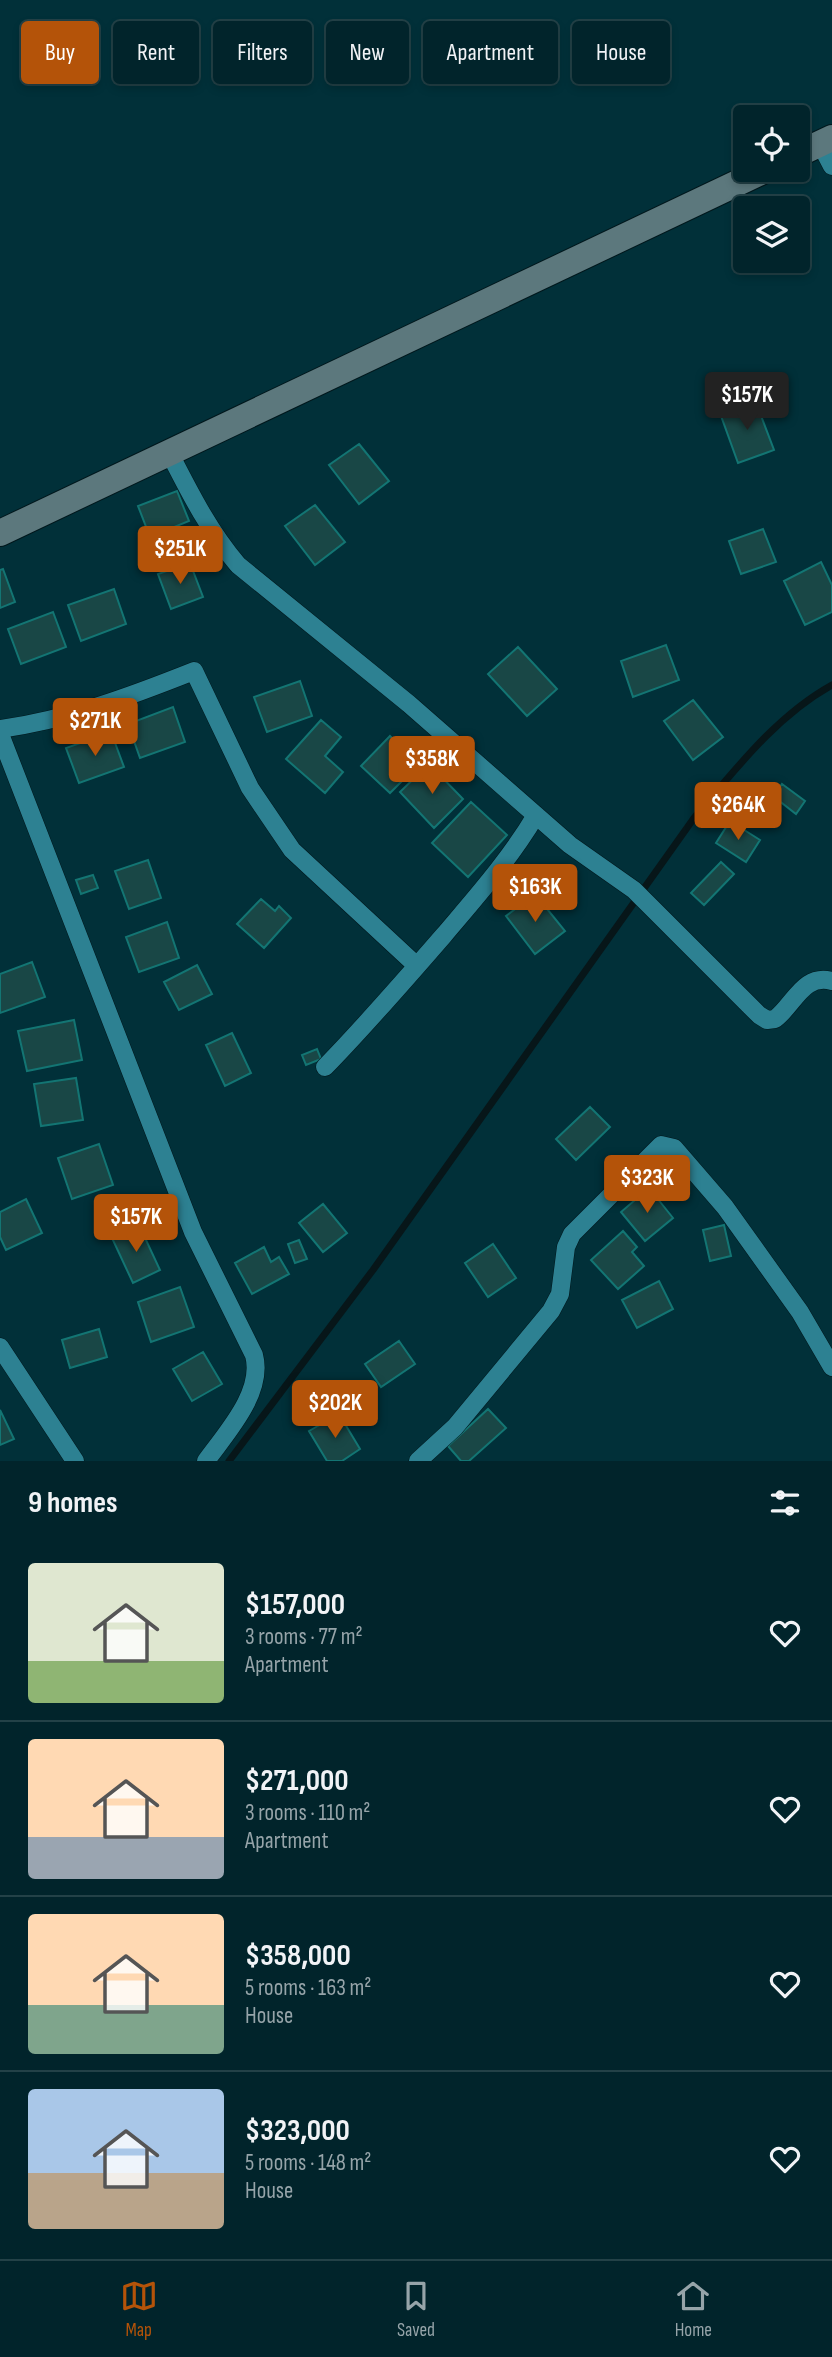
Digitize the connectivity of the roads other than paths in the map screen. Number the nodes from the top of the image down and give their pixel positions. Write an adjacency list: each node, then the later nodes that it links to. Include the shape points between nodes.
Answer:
1 (740, 182): 2 (main road)
2 (169, 452): 3 (main road); 5 (street, via 218,542 239,565)
3 (0, 533)
4 (0, 732): 6 (street, via 102,705 194,671 250,788 292,850); 12 (street, via 193,1232 258,1368 253,1387)
5 (536, 815): 6 (street, via 496,873); 7 (street, via 640,896 759,1016 775,1019 808,984)
6 (417, 965): 8 (street)
7 (832, 981)
8 (325, 1067)
9 (0, 1347): 11 (street)
10 (832, 1367): 13 (street, via 800,1311 725,1208 674,1148 661,1145 572,1234 560,1294 551,1311 455,1427)
11 (75, 1461)
12 (206, 1461)
13 (418, 1461)

